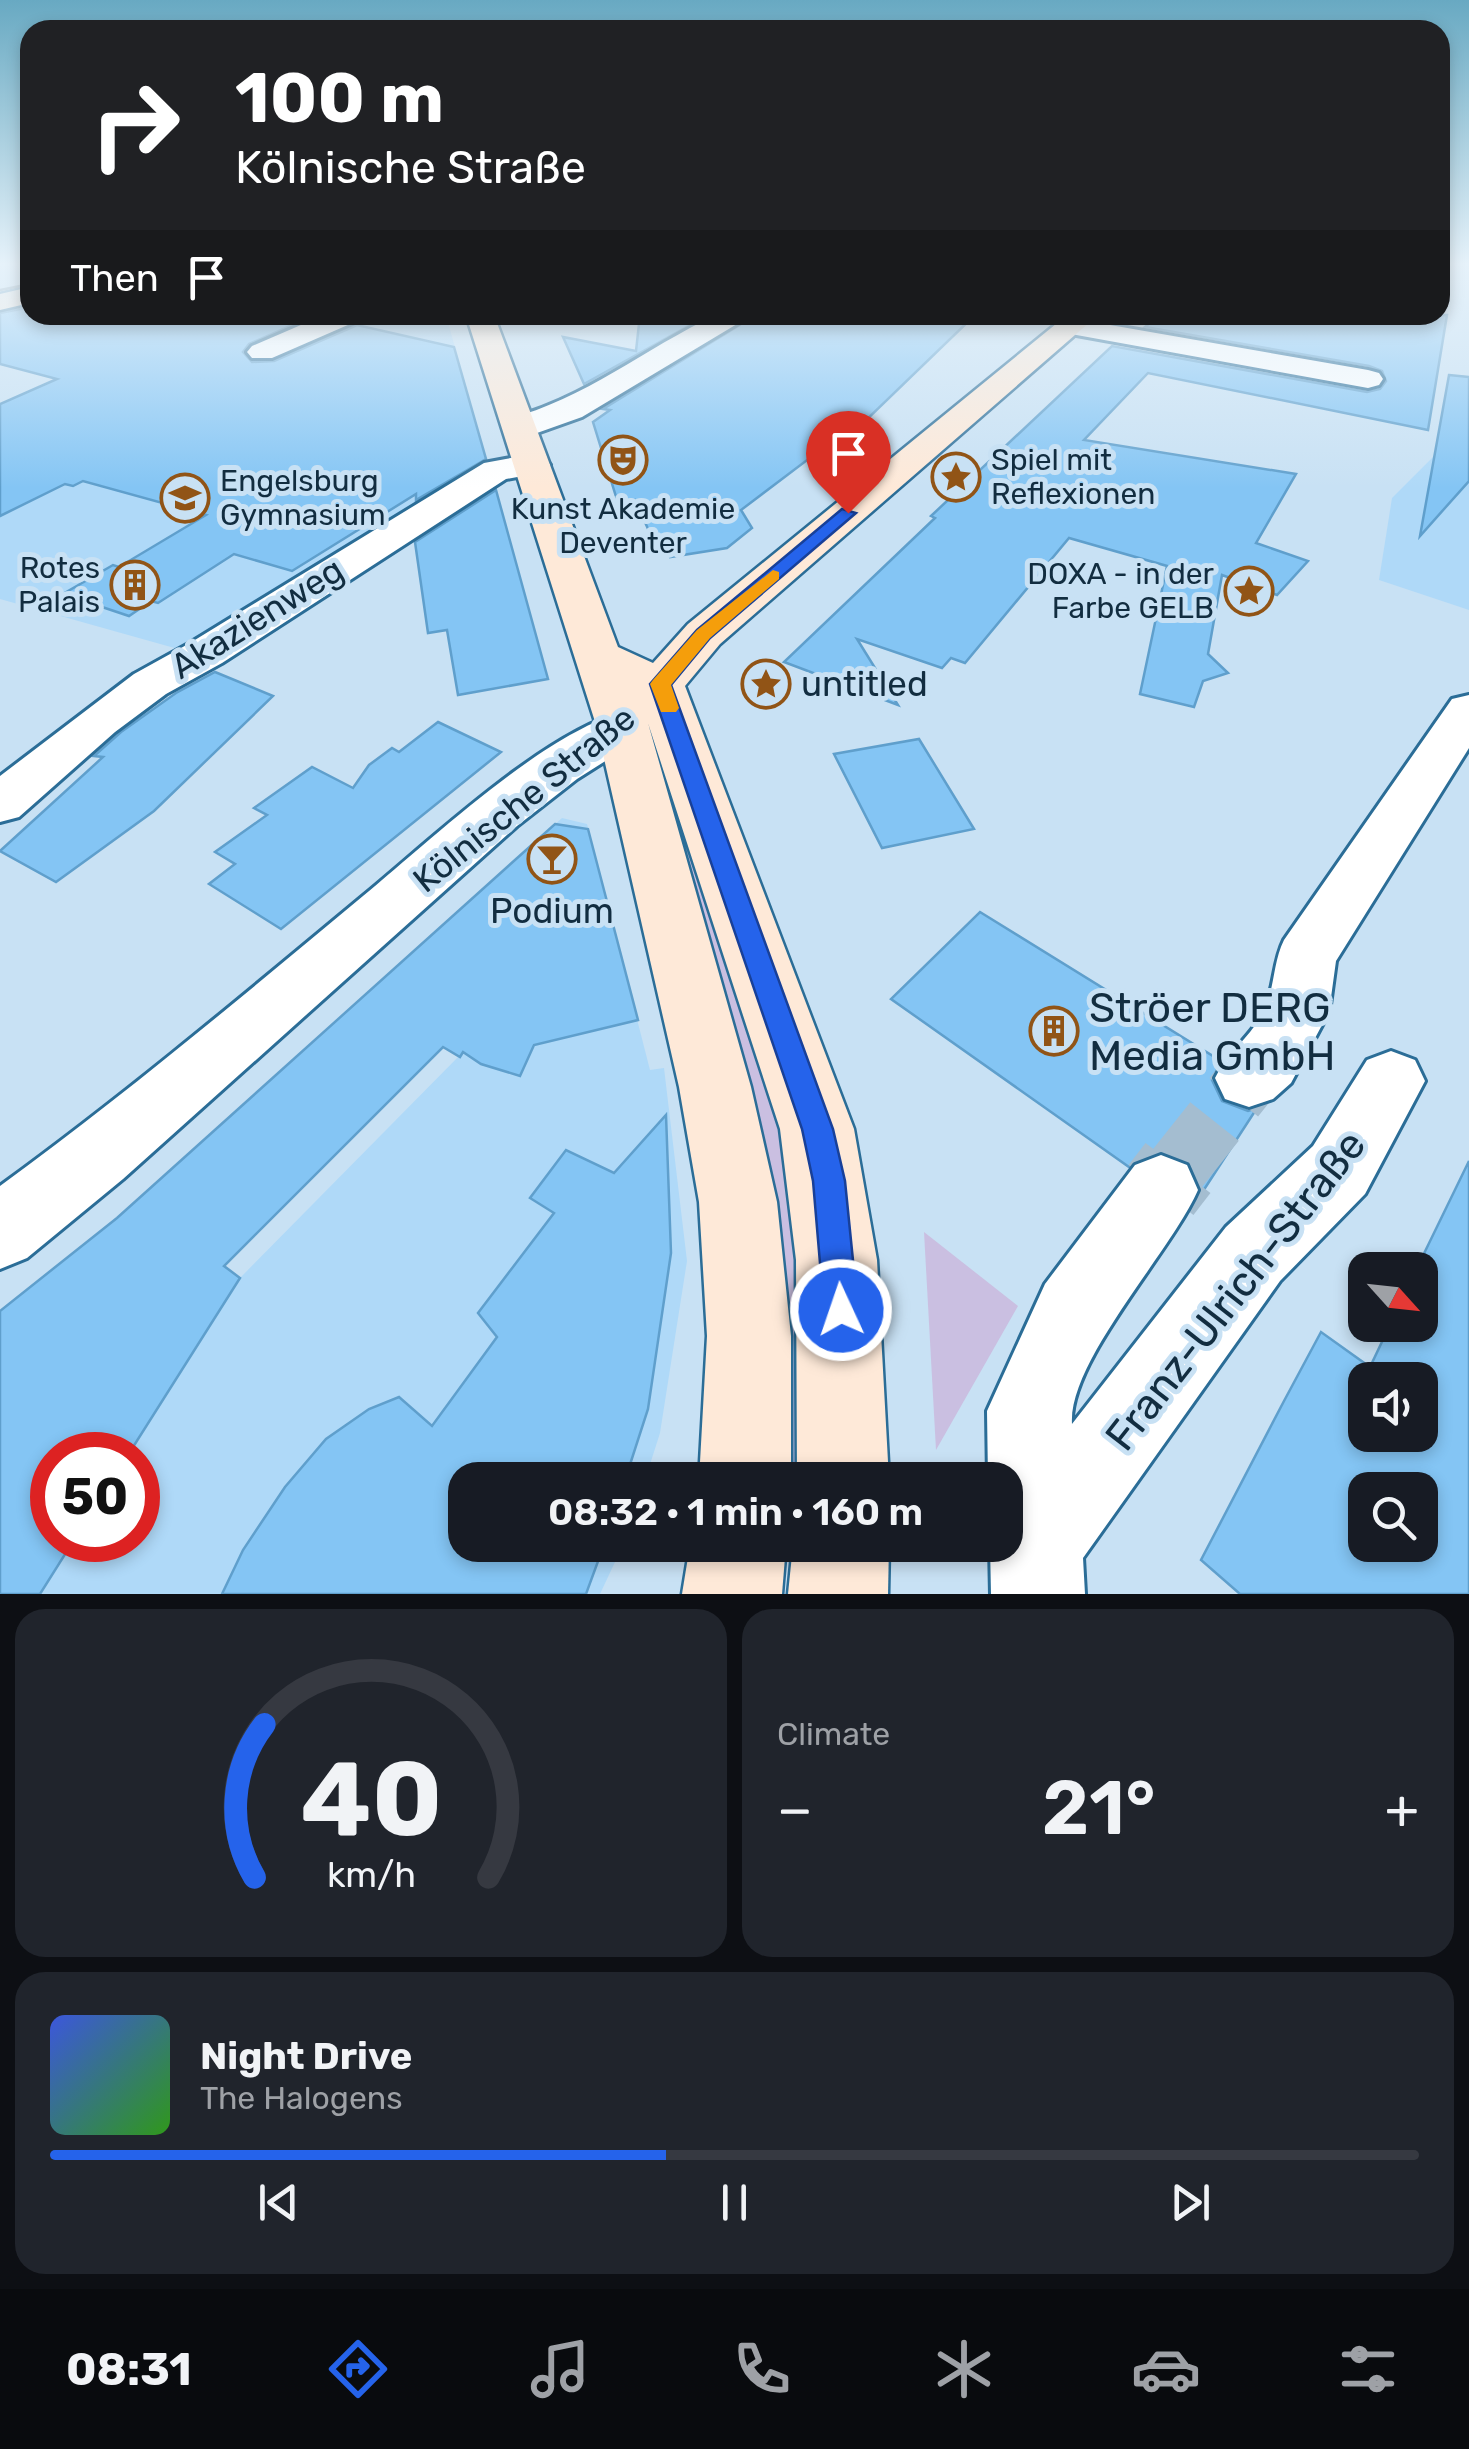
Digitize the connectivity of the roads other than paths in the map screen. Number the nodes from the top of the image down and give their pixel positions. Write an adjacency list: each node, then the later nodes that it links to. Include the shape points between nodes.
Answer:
1 (291, 339): 6 (street)
2 (489, 339): 8 (main road)
3 (688, 339): 8 (street, via 570,412)
4 (1054, 339): 10 (main road, Kölnische Straße, via 704,634)
5 (1173, 339): 7 (street)
6 (262, 352)
7 (1368, 379)
8 (519, 426): 9 (main road)
9 (532, 465): 10 (main road); 12 (street, Akazienweg, via 496,470 183,664 108,712)
10 (627, 689): 16 (street, Kölnische Straße, via 579,751 102,1155); 17 (main road, via 738,1202 749,1336); 18 (main road, via 818,1129 840,1276)
11 (1469, 710): 13 (street, via 1306,957 1297,1012 1267,1062)
12 (0, 804)
13 (1249, 1078)
14 (1391, 1081): 21 (street, Franz-Ulrich-Straße, via 1339,1170 1253,1254)
15 (1161, 1190): 21 (street, Franz-Ulrich-Straße, via 1073,1312 1029,1411)
16 (0, 1232)
17 (745, 1462)
18 (844, 1462)
19 (736, 1562): 22 (main road)
20 (840, 1562): 23 (main road)
21 (1038, 1569)
22 (732, 1594)
23 (838, 1594)

